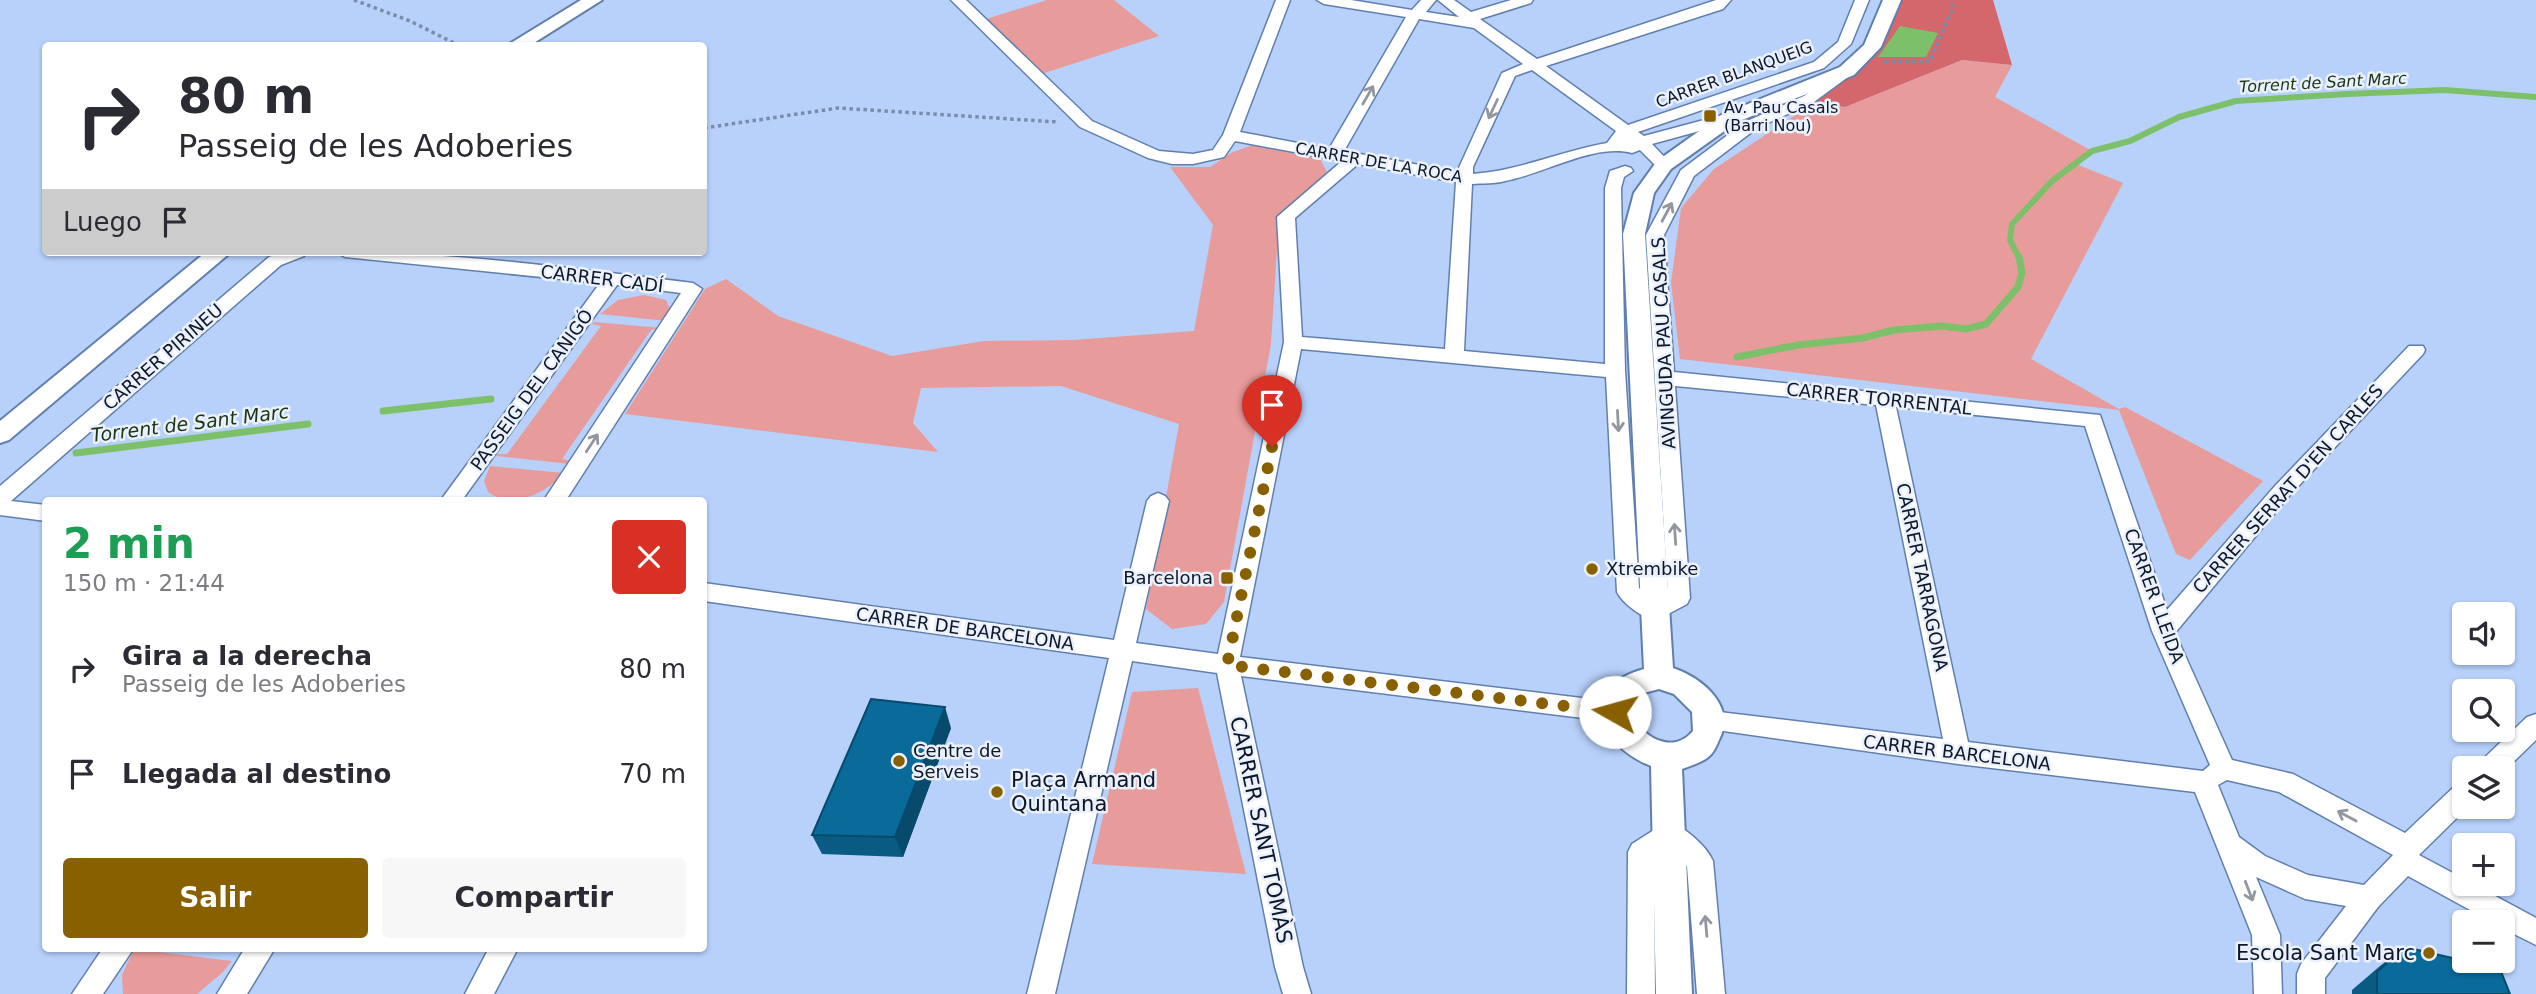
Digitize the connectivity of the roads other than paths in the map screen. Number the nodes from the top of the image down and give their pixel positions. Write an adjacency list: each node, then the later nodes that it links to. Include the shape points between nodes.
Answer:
1 (593, 0): 13 (street)
2 (958, 0): 18 (street, via 1086,124 1172,159 1218,154)
3 (1283, 0): 18 (street)
4 (1324, 0): 11 (street)
5 (1429, 0): 11 (street)
6 (1445, 0): 12 (street)
7 (1526, 0): 12 (street)
8 (1724, 0): 14 (street, via 1718,6)
9 (1863, 0): 17 (street, CARRER BLANQUEIG, via 1844,44 1819,65)
10 (1892, 0): 15 (street, via 1872,47)
11 (1414, 16): 12 (street); 21 (street, one-way to 11)
12 (1476, 21): 14 (street)
13 (522, 42)
14 (1537, 65): 17 (street); 25 (street, one-way to 25, via 1510,73 1465,166)
15 (1847, 71): 16 (street, AVINGUDA PAU CASALS); 35 (street, AVINGUDA PAU CASALS, one-way to 15, via 1655,234 1687,173 1751,125 1809,99)
16 (1730, 118): 19 (street, AVINGUDA PAU CASALS); 23 (street, AVINGUDA PAU CASALS)
17 (1626, 131): 19 (street); 20 (street)
18 (1231, 135): 21 (street, CARRER DE LA ROCA)
19 (1641, 142): 20 (street, CARRER DE LA ROCA); 23 (street); 24 (street, via 1628,151)
20 (1607, 148): 24 (street); 25 (street, CARRER DE LA ROCA, via 1503,177)
21 (1334, 154): 22 (street, CARRER DE LA ROCA)
22 (1354, 159): 25 (street, CARRER DE LA ROCA); 31 (street, via 1286,217)
23 (1664, 165): 24 (street); 26 (street, AVINGUDA PAU CASALS, via 1644,193)
24 (1625, 166): 26 (street, AVINGUDA PAU CASALS); 34 (street, via 1616,174 1613,188)
25 (1466, 179): 33 (street)
26 (1634, 234): 46 (street, AVINGUDA PAU CASALS)
27 (215, 256): 38 (street)
28 (288, 256): 41 (street, CARRER PIRINEU, via 275,261)
29 (385, 256): 30 (street, CARRER CADÍ)
30 (612, 279): 39 (street, PASSEIG DEL CANIGÓ); 40 (street, CARRER CADÍ, one-way to 30, via 692,289)
31 (1293, 342): 33 (street); 49 (street)
32 (2416, 350): 47 (street, CARRER SERRAT D'EN CARLES, via 2282,491)
33 (1454, 358): 34 (street)
34 (1615, 371): 46 (street, one-way to 46, via 1628,592)
35 (1664, 378): 36 (street, CARRER TORRENTAL); 46 (street, AVINGUDA PAU CASALS, one-way to 35, via 1679,598)
36 (1885, 400): 37 (street, CARRER TORRENTAL); 54 (street, CARRER TARRAGONA)
37 (2093, 420): 47 (street, CARRER LLEIDA)
38 (0, 434)
39 (453, 497)
40 (557, 497)
41 (0, 498)
42 (1158, 501): 48 (street)
43 (0, 507): 44 (street)
44 (42, 512)
45 (707, 592): 48 (street, CARRER DE BARCELONA)
46 (1655, 612): 50 (street, AVINGUDA PAU CASALS)
47 (2163, 631): 57 (street, CARRER LLEIDA)
48 (1123, 651): 49 (street, CARRER DE BARCELONA); 70 (street)
49 (1227, 665): 51 (street); 71 (street, CARRER SANT TOMÀS)
50 (1659, 677): 51 (street, via 1636,680 1620,693); 52 (street, via 1683,684 1702,700)
51 (1615, 712): 55 (street, via 1622,732 1641,748)
52 (1711, 720): 54 (street, CARRER BARCELONA); 55 (street, via 1707,740 1690,753)
53 (2536, 724): 56 (street)
54 (1958, 753): 57 (street, CARRER BARCELONA)
55 (1666, 756): 59 (street)
56 (2503, 756)
57 (2214, 776): 60 (street, CARRER LLEIDA); 61 (street, one-way to 57, via 2284,782)
58 (2452, 807): 61 (street)
59 (1668, 833): 72 (street, via 1641,852); 73 (street); 74 (street, one-way to 59, via 1700,861)
60 (2232, 846): 62 (street, via 2256,864 2305,887); 75 (street, CARRER LLEIDA, one-way to 75, via 2266,935)
61 (2406, 855): 62 (street); 63 (street)
62 (2369, 898): 76 (street, via 2311,974)
63 (2536, 933)
64 (117, 952): 67 (street)
65 (258, 952): 68 (street)
66 (502, 952): 69 (street)
67 (86, 994)
68 (230, 994)
69 (479, 994)
70 (1041, 994)
71 (1297, 994)
72 (1641, 994)
73 (1674, 994)
74 (1711, 994)
75 (2269, 994)
76 (2311, 994)

